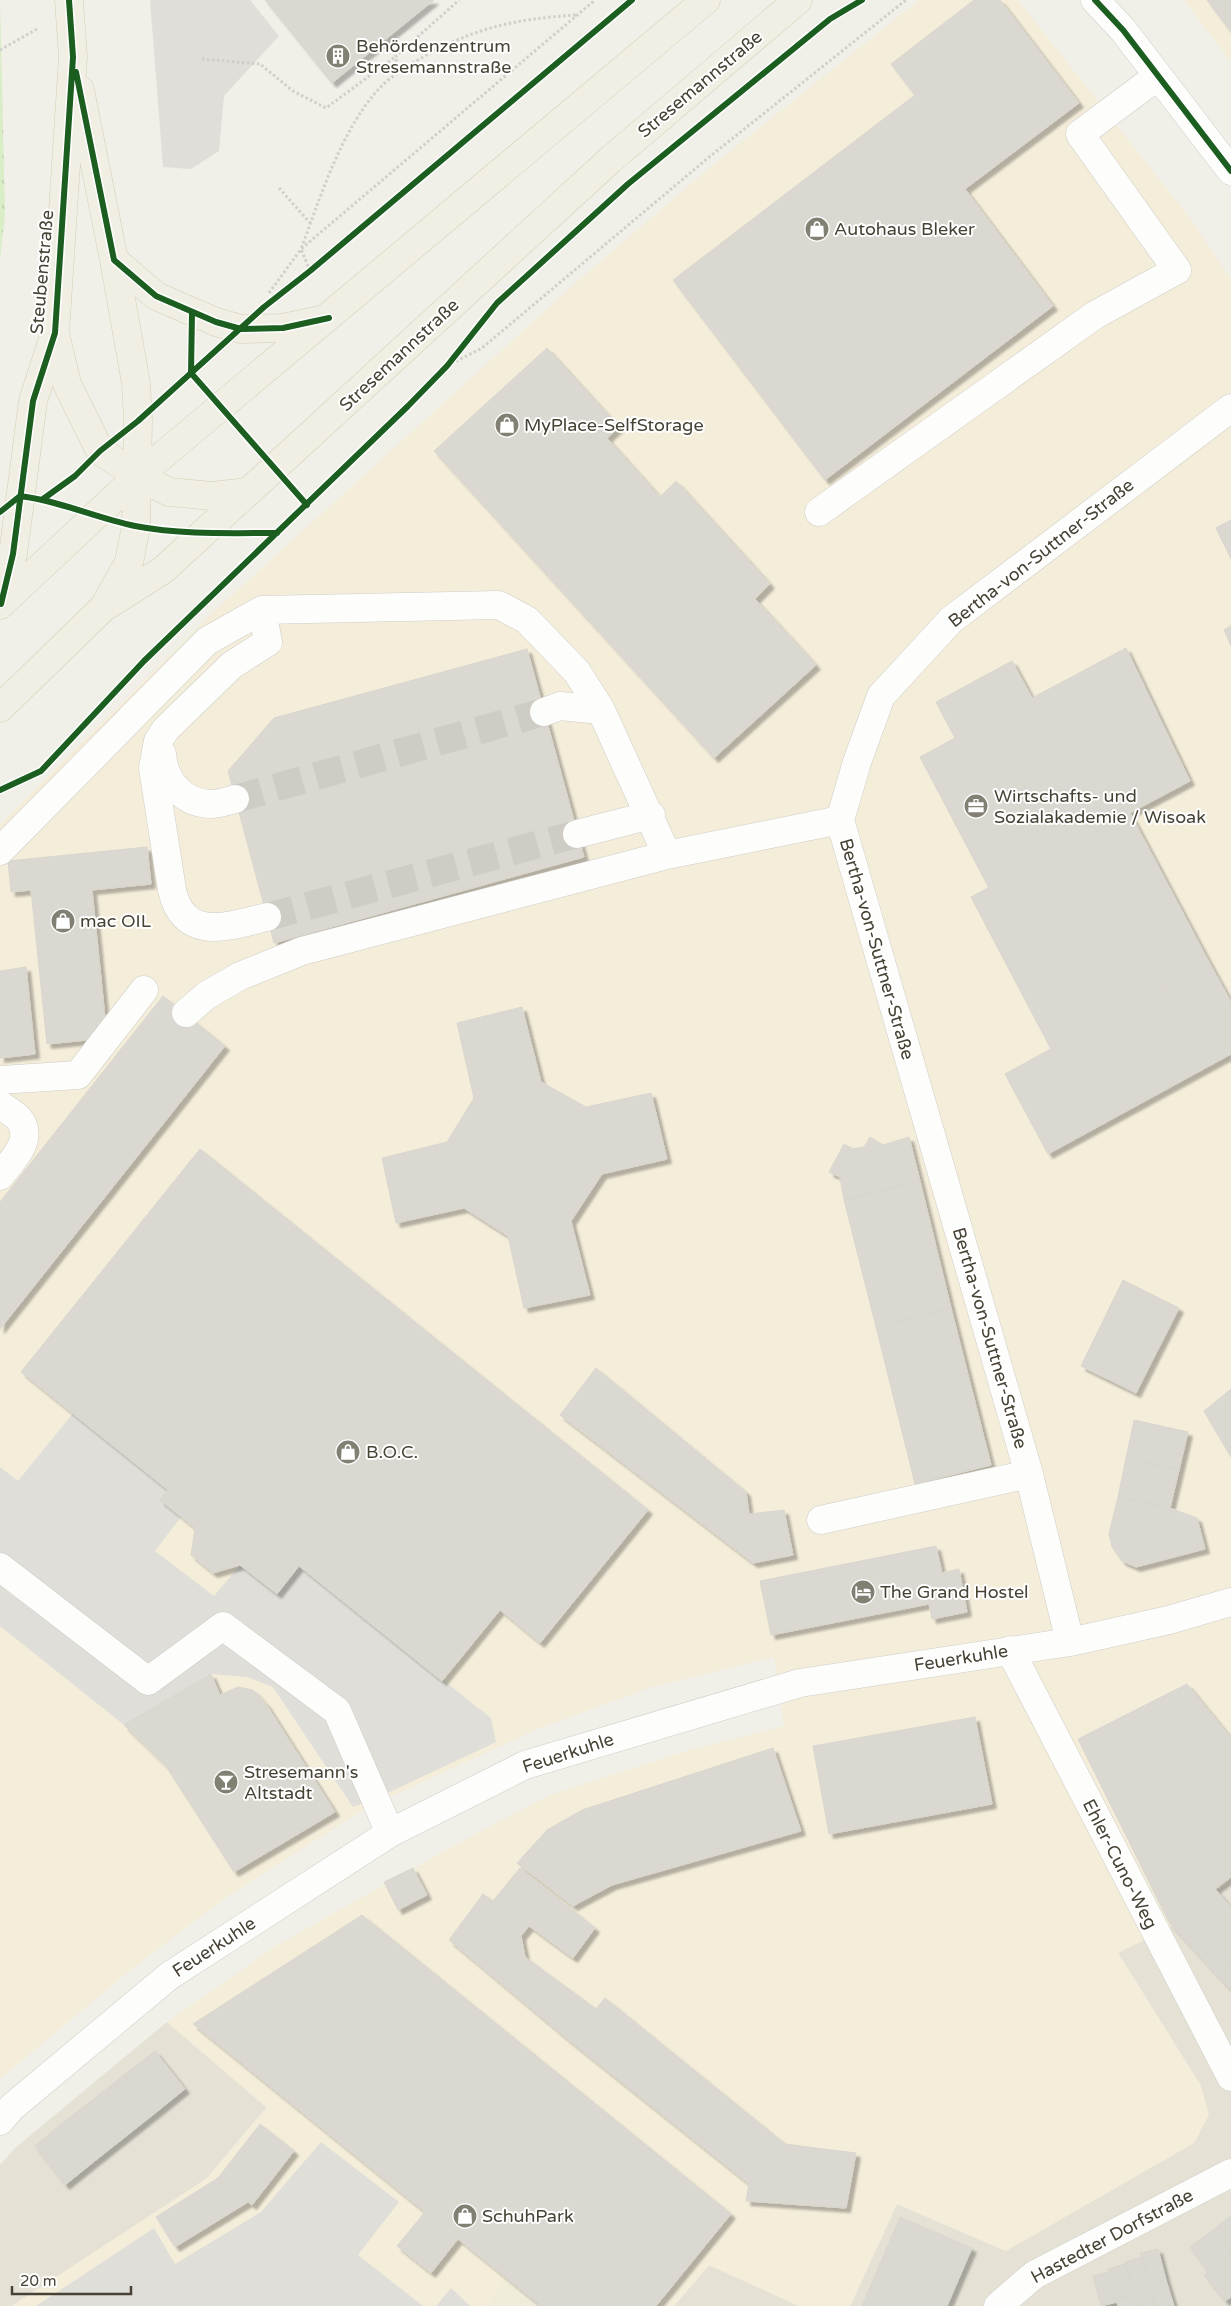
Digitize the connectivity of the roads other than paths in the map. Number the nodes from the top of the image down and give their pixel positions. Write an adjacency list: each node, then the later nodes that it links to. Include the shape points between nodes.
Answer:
1 (69, 0): 7 (main road, Steubenstraße)
2 (706, 0): 11 (main road)
3 (798, 0): 15 (main road, Stresemannstraße, via 610,160)
4 (1095, 0): 6 (street)
5 (1106, 0): 6 (street)
6 (1123, 30): 8 (street)
7 (73, 57): 10 (main road, Steubenstraße); 12 (main road, Steubenstraße)
8 (1158, 76): 9 (street); 16 (street, via 1080,134 1177,270 1095,315)
9 (1231, 171)
10 (114, 260): 11 (main road, via 156,296 208,319 241,329 283,328); 14 (main road, Steubenstraße, via 136,384)
11 (329, 318): 14 (main road)
12 (54, 333): 14 (main road, Steubenstraße, via 67,384 100,451); 17 (main road, Steubenstraße, via 33,401 14,554)
13 (1231, 408): 26 (street, Bertha-von-Suttner-Straße, via 951,620 881,696)
14 (138, 476): 15 (main road, Steubenstraße, via 169,492 212,496); 17 (main road); 18 (main road, Steubenstraße, via 136,526 129,562)
15 (248, 492): 18 (main road, Stresemannstraße, via 163,570)
16 (819, 512)
17 (0, 604)
18 (103, 608): 20 (main road, Stresemannstraße)
19 (262, 610): 21 (street, via 499,605 527,620 577,672); 23 (street, via 268,642 232,665); 28 (street, via 207,641)
20 (0, 708)
21 (601, 710): 22 (street, via 560,706); 25 (street)
22 (544, 712)
23 (176, 718): 24 (street, via 166,732 162,748 163,765 169,781 181,794 195,802 213,804); 30 (street, via 158,741 153,768 175,902 190,921 213,928)
24 (235, 800)
25 (651, 815): 27 (street); 29 (street)
26 (840, 820): 29 (street); 36 (street, Bertha-von-Suttner-Straße)
27 (577, 834)
28 (0, 851)
29 (668, 855): 32 (street, via 302,951 240,976 207,995)
30 (267, 917)
31 (144, 990): 33 (street, via 78,1075)
32 (186, 1013)
33 (0, 1080)
34 (0, 1104): 35 (street, via 19,1119 25,1135 17,1154)
35 (0, 1176)
36 (1029, 1474): 37 (street); 40 (street, Bertha-von-Suttner-Straße)
37 (822, 1520)
38 (0, 1567): 42 (street, via 148,1681 222,1626 337,1711)
39 (1231, 1602): 40 (street, Feuerkuhle, via 1169,1620)
40 (1070, 1642): 41 (street, Feuerkuhle)
41 (1010, 1650): 42 (street, Feuerkuhle, via 790,1686 525,1764); 43 (street, Ehler-Cuno-Weg)
42 (390, 1833): 44 (street, Feuerkuhle, via 169,1976)
43 (1231, 2077)
44 (0, 2120)
45 (1231, 2173): 46 (street, Hastedter Dorfstraße, via 1034,2274)
46 (998, 2306)

